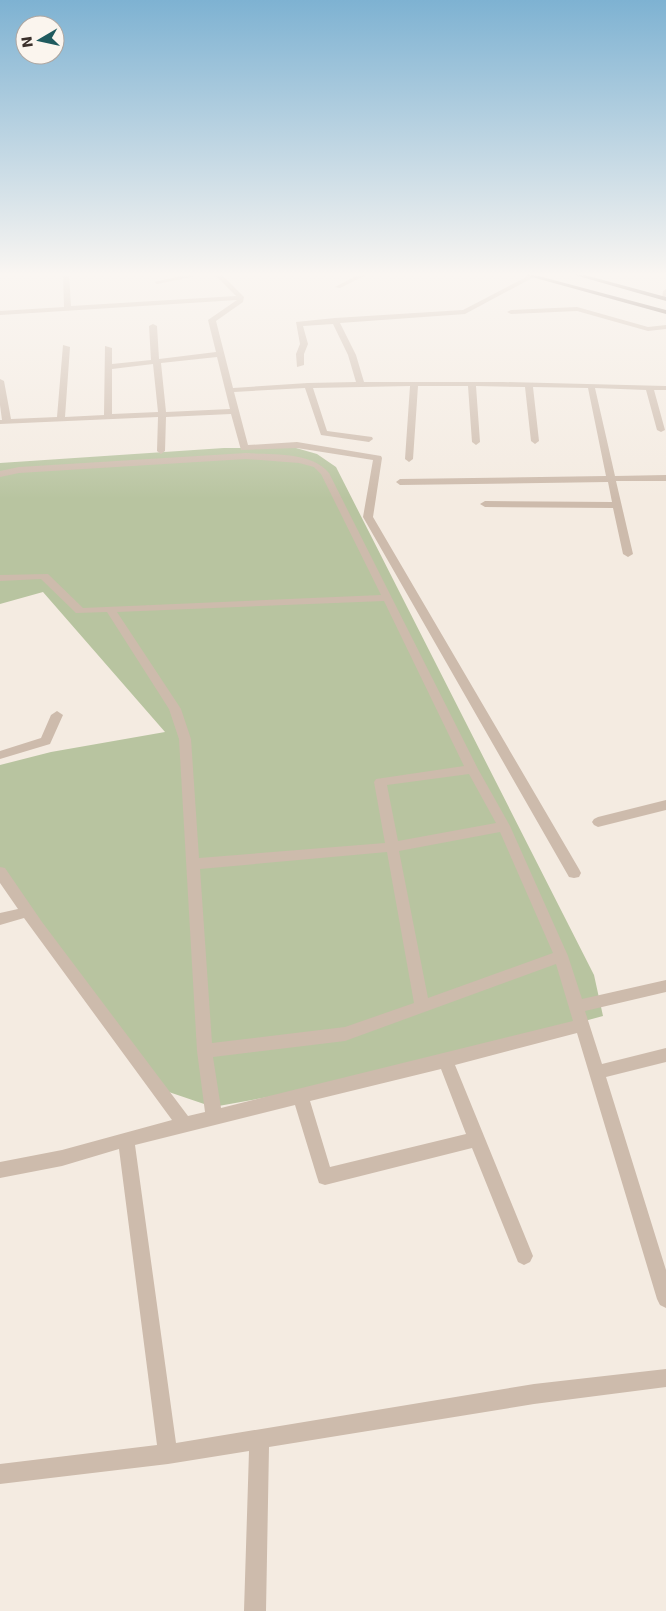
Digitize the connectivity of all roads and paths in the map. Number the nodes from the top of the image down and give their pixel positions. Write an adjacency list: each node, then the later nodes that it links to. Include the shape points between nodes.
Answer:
1 (66, 349): 24 (street)
2 (108, 349): 10 (street)
3 (155, 349): 8 (street)
4 (221, 349): 7 (street)
5 (302, 349): 9 (street)
6 (349, 349): 14 (street)
7 (222, 354): 8 (street); 20 (street)
8 (156, 361): 10 (street); 22 (street)
9 (300, 365)
10 (108, 367): 23 (street)
11 (0, 381): 25 (street)
12 (414, 384): 14 (street); 15 (street); 31 (street)
13 (308, 385): 14 (street); 20 (street); 27 (street, via 324,433)
14 (361, 385)
15 (472, 385): 16 (street); 29 (street)
16 (529, 385): 17 (street); 28 (street)
17 (591, 386): 18 (street); 33 (street)
18 (649, 387): 19 (street); 26 (street)
19 (666, 388)
20 (230, 390): 21 (street)
21 (236, 411): 22 (street); 51 (street, via 244,448 297,445 378,458 368,517)
22 (162, 415): 23 (street); 30 (street)
23 (108, 417): 24 (street)
24 (60, 419): 25 (street)
25 (4, 422)
26 (661, 430)
27 (369, 439)
28 (535, 441)
29 (476, 442)
30 (161, 450)
31 (409, 459)
32 (0, 474): 40 (street, via 19,470 246,456 300,460 317,465 325,473)
33 (612, 478): 34 (street); 35 (street); 37 (street)
34 (666, 478)
35 (400, 482)
36 (484, 504): 37 (street)
37 (616, 505): 38 (street)
38 (628, 554)
39 (0, 578): 41 (street, via 44,576 80,610)
40 (386, 598): 41 (street); 44 (street)
41 (110, 609): 49 (street, via 175,709 185,739)
42 (58, 715): 43 (street, via 46,741)
43 (0, 755)
44 (472, 769): 47 (street); 48 (street, via 380,782)
45 (666, 805): 46 (street)
46 (598, 822)
47 (504, 826): 48 (street); 54 (street)
48 (392, 847): 49 (street); 56 (street)
49 (193, 864): 59 (street)
50 (0, 872): 52 (street)
51 (574, 873)
52 (27, 912): 53 (street); 65 (street)
53 (0, 919)
54 (561, 956): 56 (street); 57 (street)
55 (666, 986): 57 (street)
56 (422, 1006): 59 (street, via 345,1034)
57 (577, 1008): 58 (street)
58 (582, 1025): 61 (street); 62 (street)
59 (205, 1051): 64 (street)
60 (666, 1055): 62 (street)
61 (445, 1061): 63 (street); 67 (street)
62 (596, 1072): 70 (street)
63 (300, 1096): 64 (street); 67 (street, via 325,1177)
64 (214, 1118): 65 (street)
65 (184, 1125): 66 (street)
66 (126, 1139): 68 (street, via 62,1158); 73 (street)
67 (476, 1139): 69 (street)
68 (0, 1170)
69 (524, 1256)
70 (666, 1299)
71 (666, 1378): 72 (street, via 534,1394)
72 (258, 1440): 73 (street); 75 (street)
73 (168, 1454): 74 (street)
74 (0, 1474)
75 (255, 1611)

